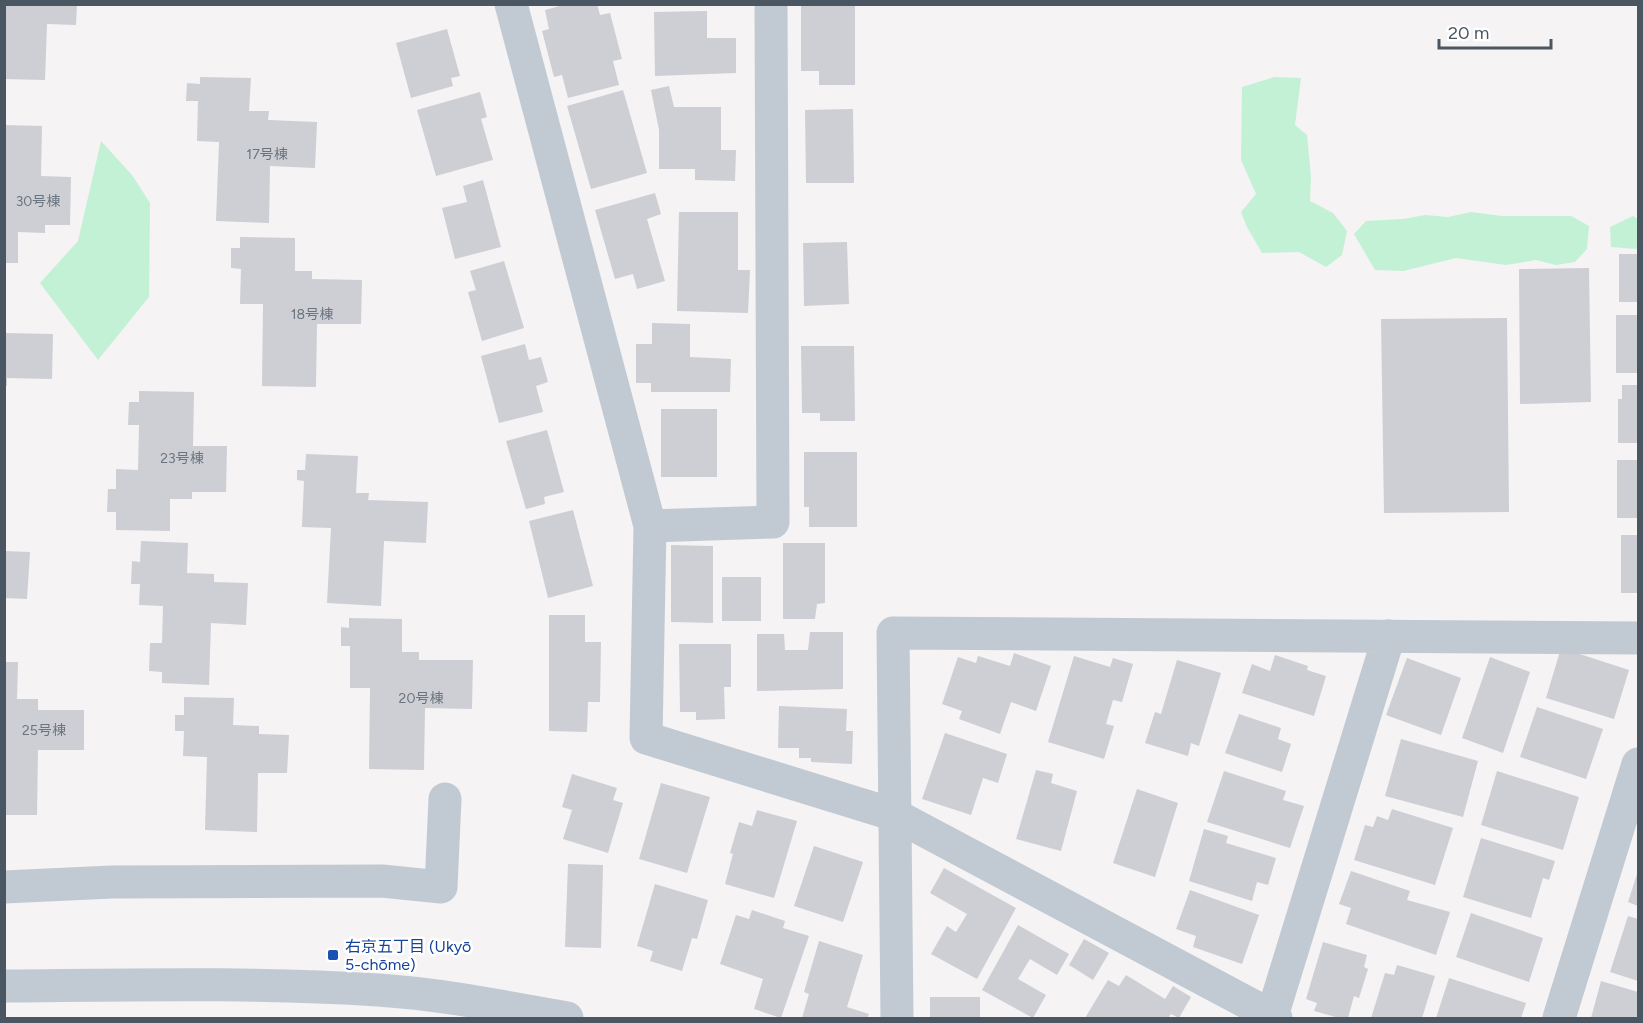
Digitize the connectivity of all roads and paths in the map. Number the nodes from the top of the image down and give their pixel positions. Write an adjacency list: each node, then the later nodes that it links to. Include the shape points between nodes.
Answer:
1 (511, 4): 3 (street)
2 (771, 4): 3 (street, via 772,522)
3 (650, 526): 8 (street, via 646,738)
4 (1389, 636): 5 (street); 8 (street, via 893,633); 11 (street)
5 (1638, 638)
6 (1638, 764): 14 (street)
7 (445, 799): 9 (street, via 441,887 382,881)
8 (895, 815): 11 (street); 13 (street)
9 (4, 886)
10 (4, 986): 12 (street, via 274,984 369,989)
11 (1274, 1017)
12 (567, 1018)
13 (897, 1018)
14 (1559, 1018)

